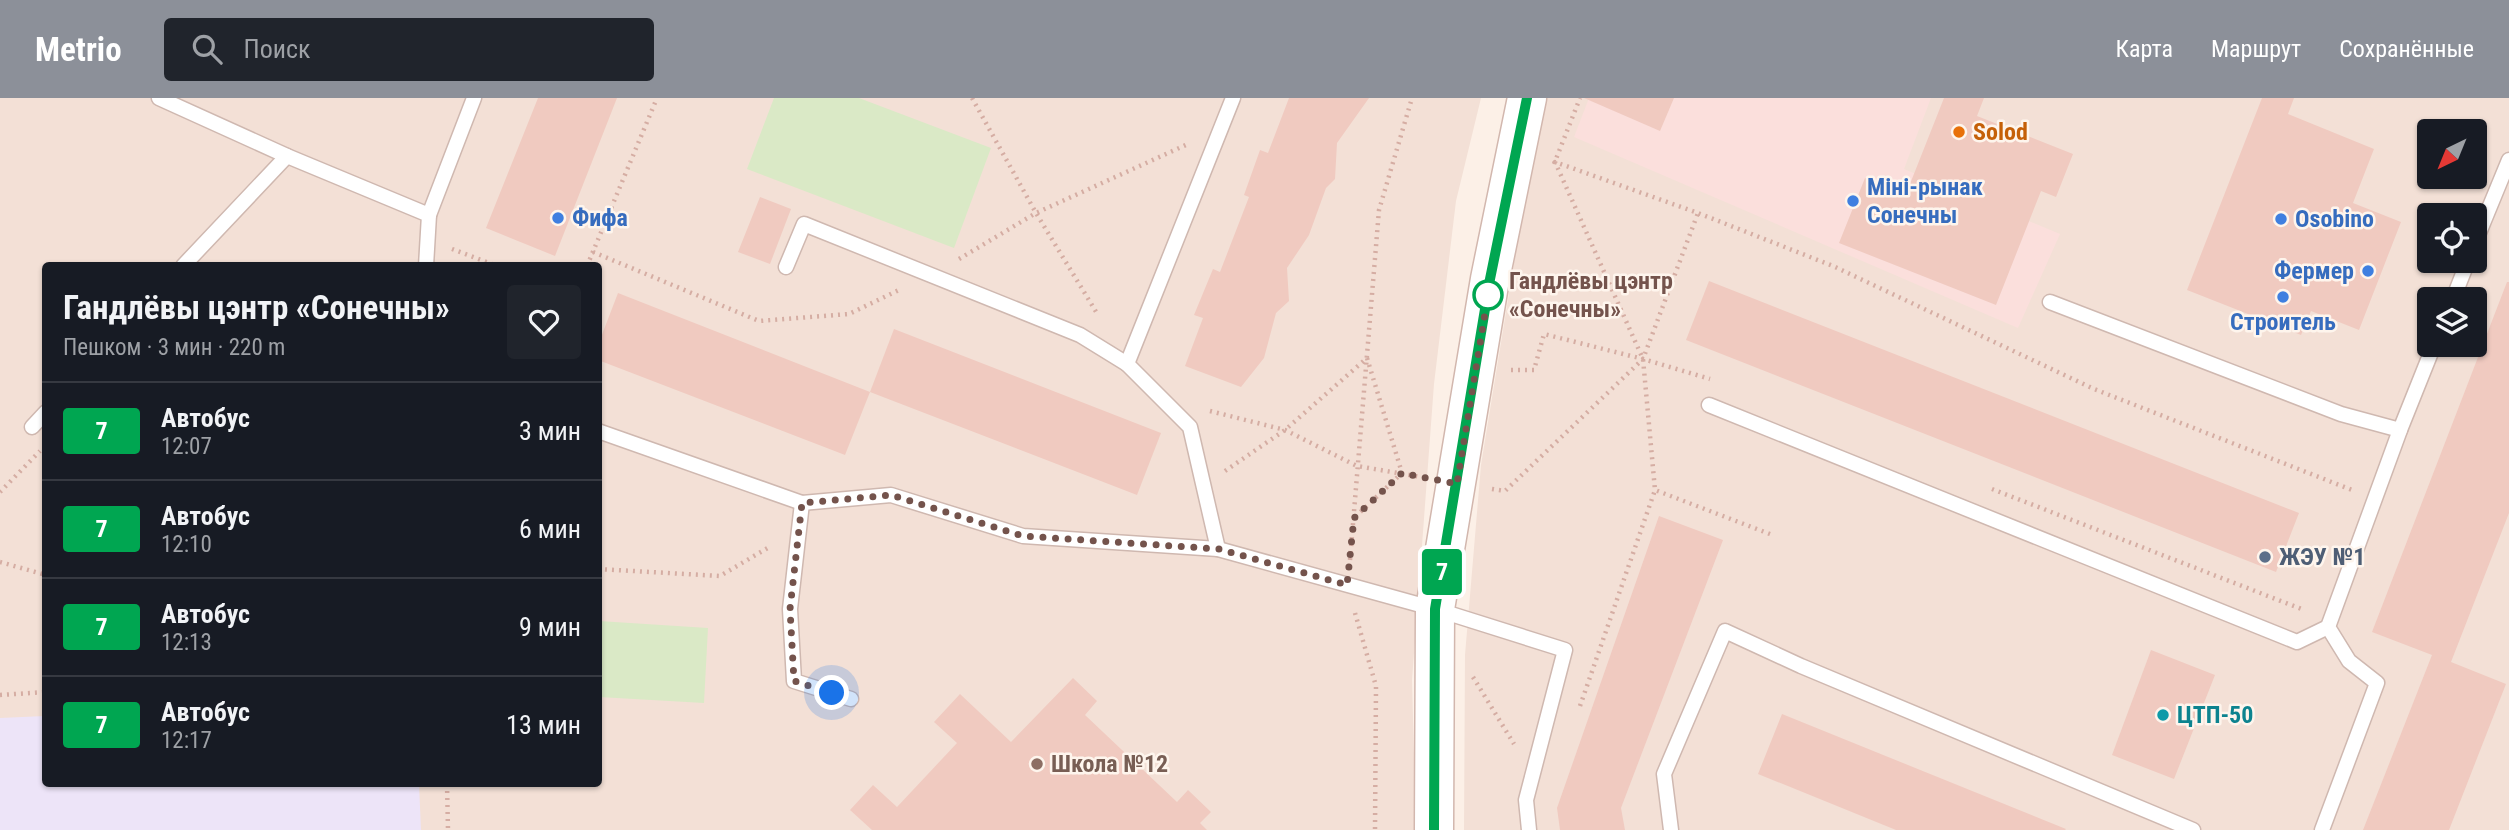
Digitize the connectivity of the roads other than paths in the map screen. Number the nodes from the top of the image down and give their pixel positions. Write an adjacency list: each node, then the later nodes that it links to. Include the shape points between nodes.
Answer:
1 (159, 98): 5 (lane)
2 (474, 98): 8 (lane)
3 (1233, 98): 14 (lane)
4 (1527, 98): 22 (main road, via 1490,279)
5 (287, 156): 8 (lane); 9 (lane)
6 (2509, 160): 7 (lane)
7 (2487, 213)
8 (429, 215): 10 (lane)
9 (187, 262)
10 (426, 262)
11 (786, 267): 14 (lane, via 804,224 1080,335)
12 (2050, 302): 18 (lane, via 2341,414)
13 (2429, 357): 18 (lane)
14 (1127, 365): 21 (lane, via 1190,427)
15 (1709, 405): 23 (lane, via 2297,642)
16 (42, 416): 17 (lane)
17 (32, 427)
18 (2400, 430): 23 (lane)
19 (602, 432): 20 (lane)
20 (802, 503): 21 (lane, via 891,495 1023,536); 24 (lane, via 790,609 794,681)
21 (1219, 549): 22 (lane)
22 (1435, 609): 25 (main road); 26 (lane, via 1565,650 1526,800)
23 (2328, 627): 29 (lane, via 2349,661 2377,683)
24 (851, 699)
25 (1434, 830)
26 (1529, 830)
27 (1671, 830): 28 (lane, via 1664,774 1726,631)
28 (2193, 830)
29 (2322, 830)

